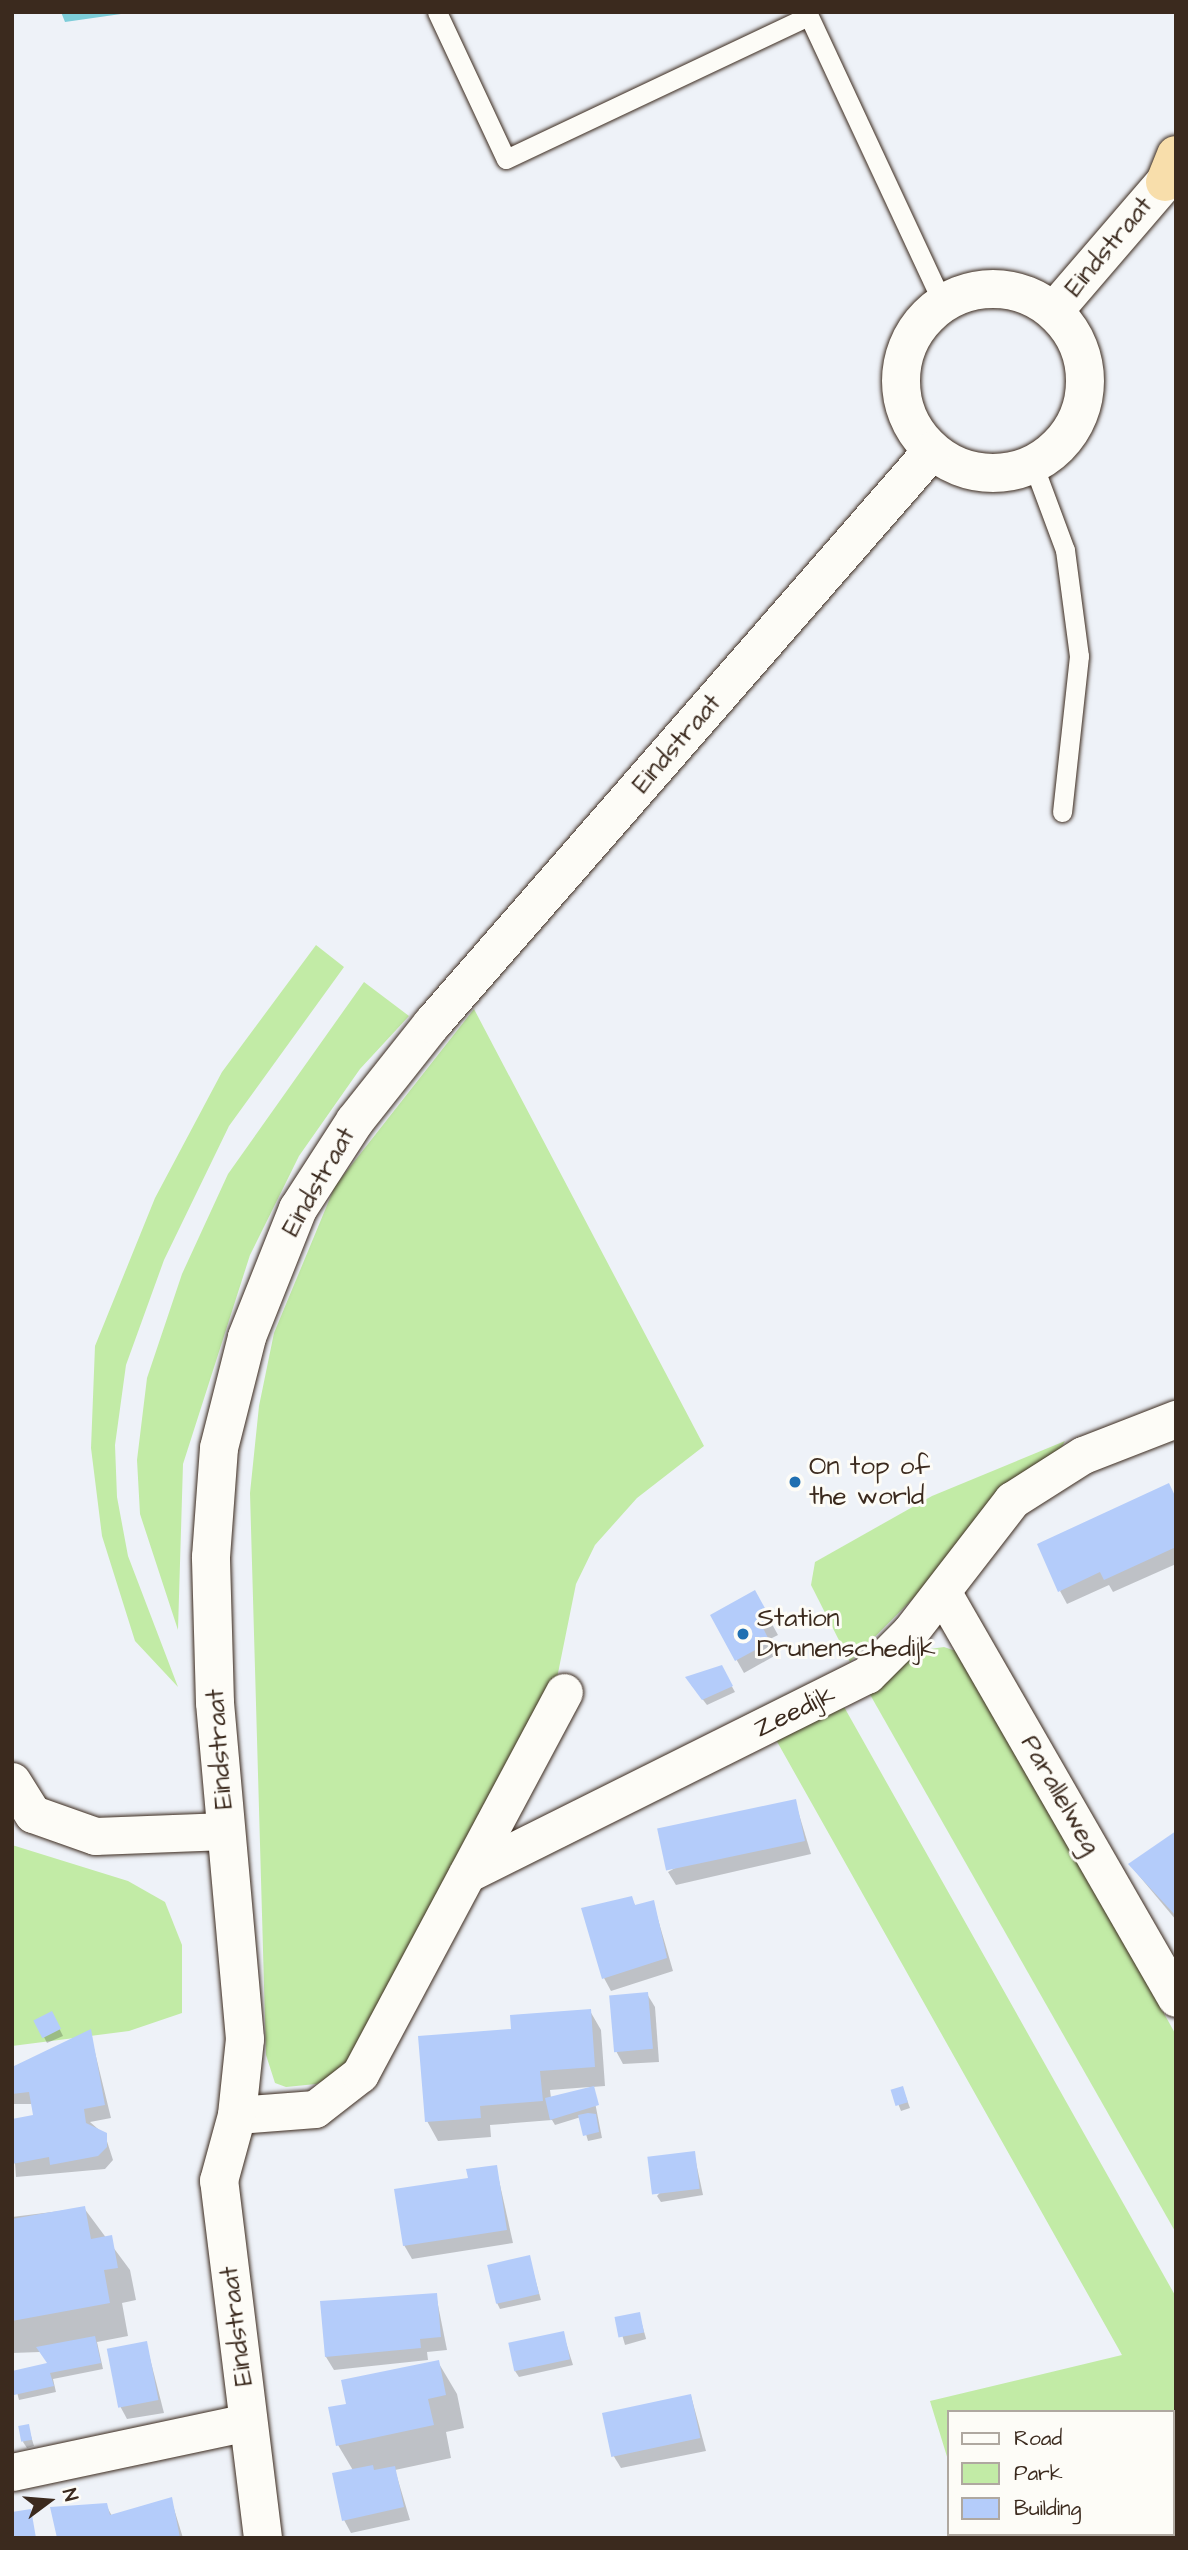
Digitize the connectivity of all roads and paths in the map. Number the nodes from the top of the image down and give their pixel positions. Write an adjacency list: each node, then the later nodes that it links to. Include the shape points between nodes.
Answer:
1 (437, 12): 2 (lane, via 506,159)
2 (807, 14): 4 (lane)
3 (1172, 170): 5 (main road, Eindstraat)
4 (943, 304): 5 (main road, via 1000,289); 6 (main road, via 919,327 904,358 901,392 911,424)
5 (1054, 311): 7 (main road, via 1074,337 1085,367 1084,400 1072,430)
6 (932, 451): 7 (main road, via 960,468 991,474); 13 (main road, Eindstraat, via 432,1024 355,1121 298,1209 247,1337 213,1495 215,1703)
7 (1033, 464): 8 (lane, via 1065,550 1079,656)
8 (1062, 812)
9 (1176, 1419): 10 (street, Zeedijk, via 1083,1455 1012,1500)
10 (943, 1592): 14 (street, Zeedijk, via 867,1675); 15 (street, Parallelweg)
11 (564, 1692): 14 (street)
12 (12, 1781): 13 (street, via 33,1814 95,1836)
13 (226, 1831): 16 (main road, Eindstraat, via 245,2039)
14 (467, 1874): 16 (street, via 360,2074 315,2109)
15 (1176, 1998)
16 (237, 2115): 17 (main road, Eindstraat, via 219,2181)
17 (248, 2422): 18 (street); 19 (main road, Eindstraat)
18 (12, 2472)
19 (263, 2538)

